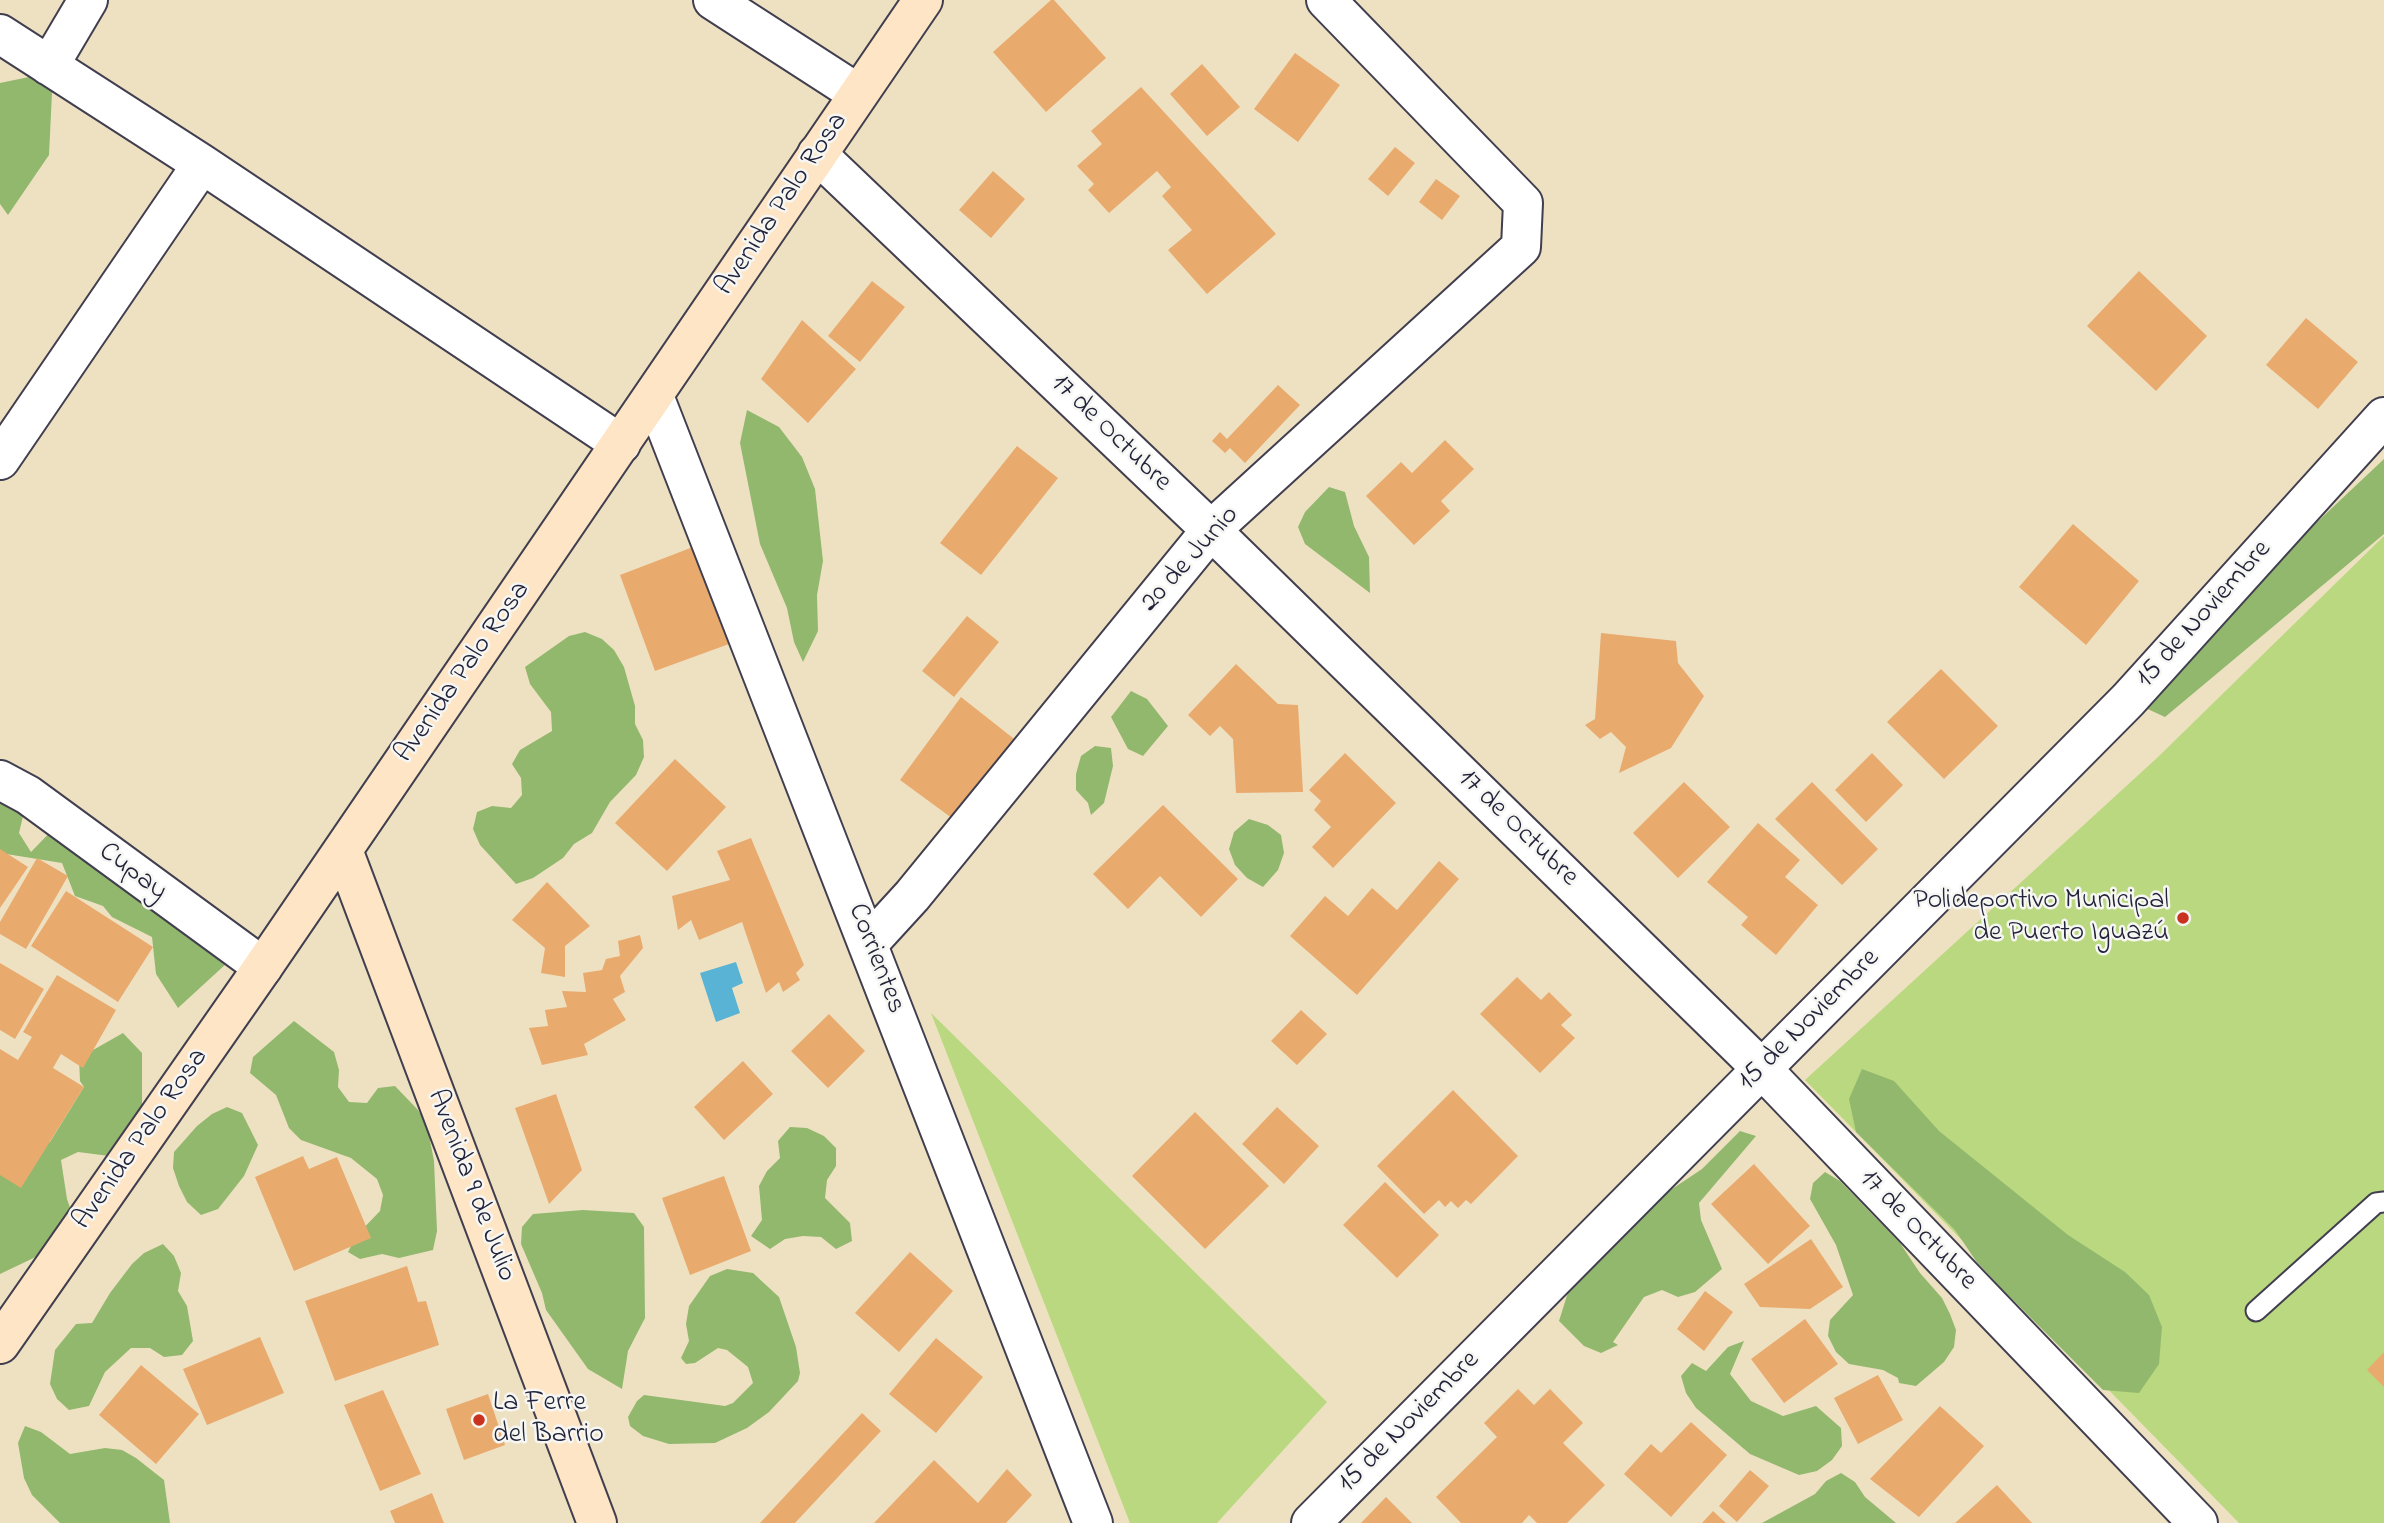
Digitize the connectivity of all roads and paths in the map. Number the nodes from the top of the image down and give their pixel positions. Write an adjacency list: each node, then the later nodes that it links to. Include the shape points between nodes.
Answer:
1 (88, 0): 6 (street)
2 (713, 0): 7 (street)
3 (923, 0): 7 (main road, Avenida Palo Rosa)
4 (1326, 0): 14 (street, 20 de Junio, via 1523,203 1521,247)
5 (0, 34): 6 (street)
6 (49, 66): 9 (street)
7 (857, 93): 8 (main road, Avenida Palo Rosa)
8 (817, 153): 10 (main road, Avenida Palo Rosa); 14 (street, 17 de Octubre)
9 (202, 164): 12 (street); 13 (street)
10 (654, 396): 12 (main road, Avenida Palo Rosa); 17 (street, Corrientes)
11 (2384, 417): 19 (street, 15 de Noviembre, via 2128,700)
12 (621, 444): 16 (main road, Avenida Palo Rosa)
13 (0, 460)
14 (1211, 530): 17 (street, 20 de Junio); 19 (street, 17 de Octubre)
15 (0, 780): 18 (street, Cupay, via 28,795)
16 (342, 849): 18 (main road, Avenida Palo Rosa); 24 (main road, Avenida 9 de Julio)
17 (870, 943): 25 (street, Corrientes)
18 (263, 967): 22 (main road, Avenida Palo Rosa)
19 (1762, 1069): 23 (street, 17 de Octubre); 26 (street, 15 de Noviembre)
20 (2384, 1202): 21 (lane, via 2376,1203)
21 (2256, 1311)
22 (0, 1344)
23 (2178, 1516)
24 (597, 1523)
25 (1093, 1523)
26 (1311, 1523)

